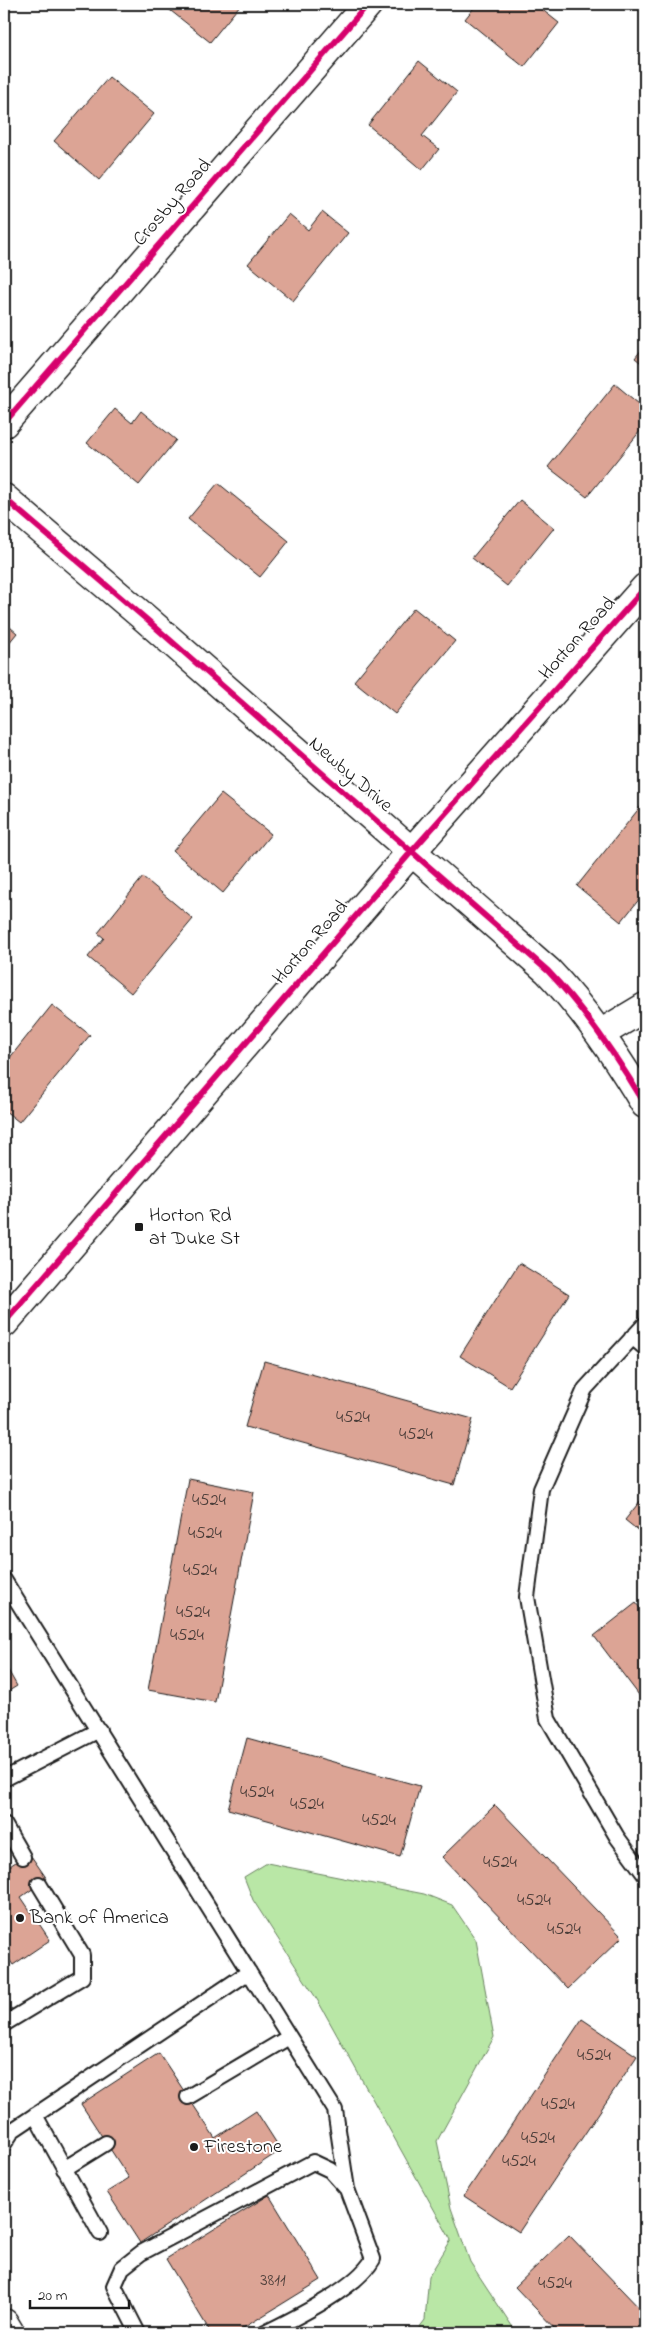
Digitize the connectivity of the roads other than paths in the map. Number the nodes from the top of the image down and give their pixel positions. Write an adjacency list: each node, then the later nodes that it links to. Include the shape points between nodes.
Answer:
1 (368, 4): 2 (main road, Crosby Road)
2 (4, 423)
3 (4, 498): 5 (main road, Newby Drive)
4 (645, 588): 5 (main road, Horton Road)
5 (412, 851): 7 (main road, Newby Drive, via 548,971 572,996); 9 (main road, Horton Road)
6 (645, 1007): 7 (main road)
7 (600, 1034): 8 (main road, Newby Drive)
8 (645, 1104)
9 (4, 1323)
10 (645, 1324): 11 (lane)
11 (632, 1337): 12 (lane); 18 (lane, via 585,1389 541,1489 527,1597 548,1719 618,1837)
12 (645, 1348)
13 (4, 1580): 14 (lane)
14 (99, 1730): 15 (lane); 20 (lane)
15 (4, 1779)
16 (4, 1824): 17 (lane)
17 (23, 1858)
18 (645, 1875)
19 (39, 1884): 21 (lane, via 82,1955 82,1977)
20 (249, 1972): 22 (lane); 24 (lane)
21 (4, 2024)
22 (289, 2037): 23 (lane); 28 (lane, via 335,2110)
23 (188, 2097)
24 (35, 2115): 26 (lane, via 13,2130); 27 (lane)
25 (106, 2143): 27 (lane)
26 (4, 2144)
27 (64, 2169): 29 (lane)
28 (347, 2189): 32 (lane, via 330,2170 313,2162 141,2253 122,2268 114,2286); 33 (lane, via 373,2259 367,2271 311,2310)
29 (100, 2233)
30 (4, 2323): 31 (main road)
31 (10, 2333)
32 (138, 2333)
33 (265, 2333)

